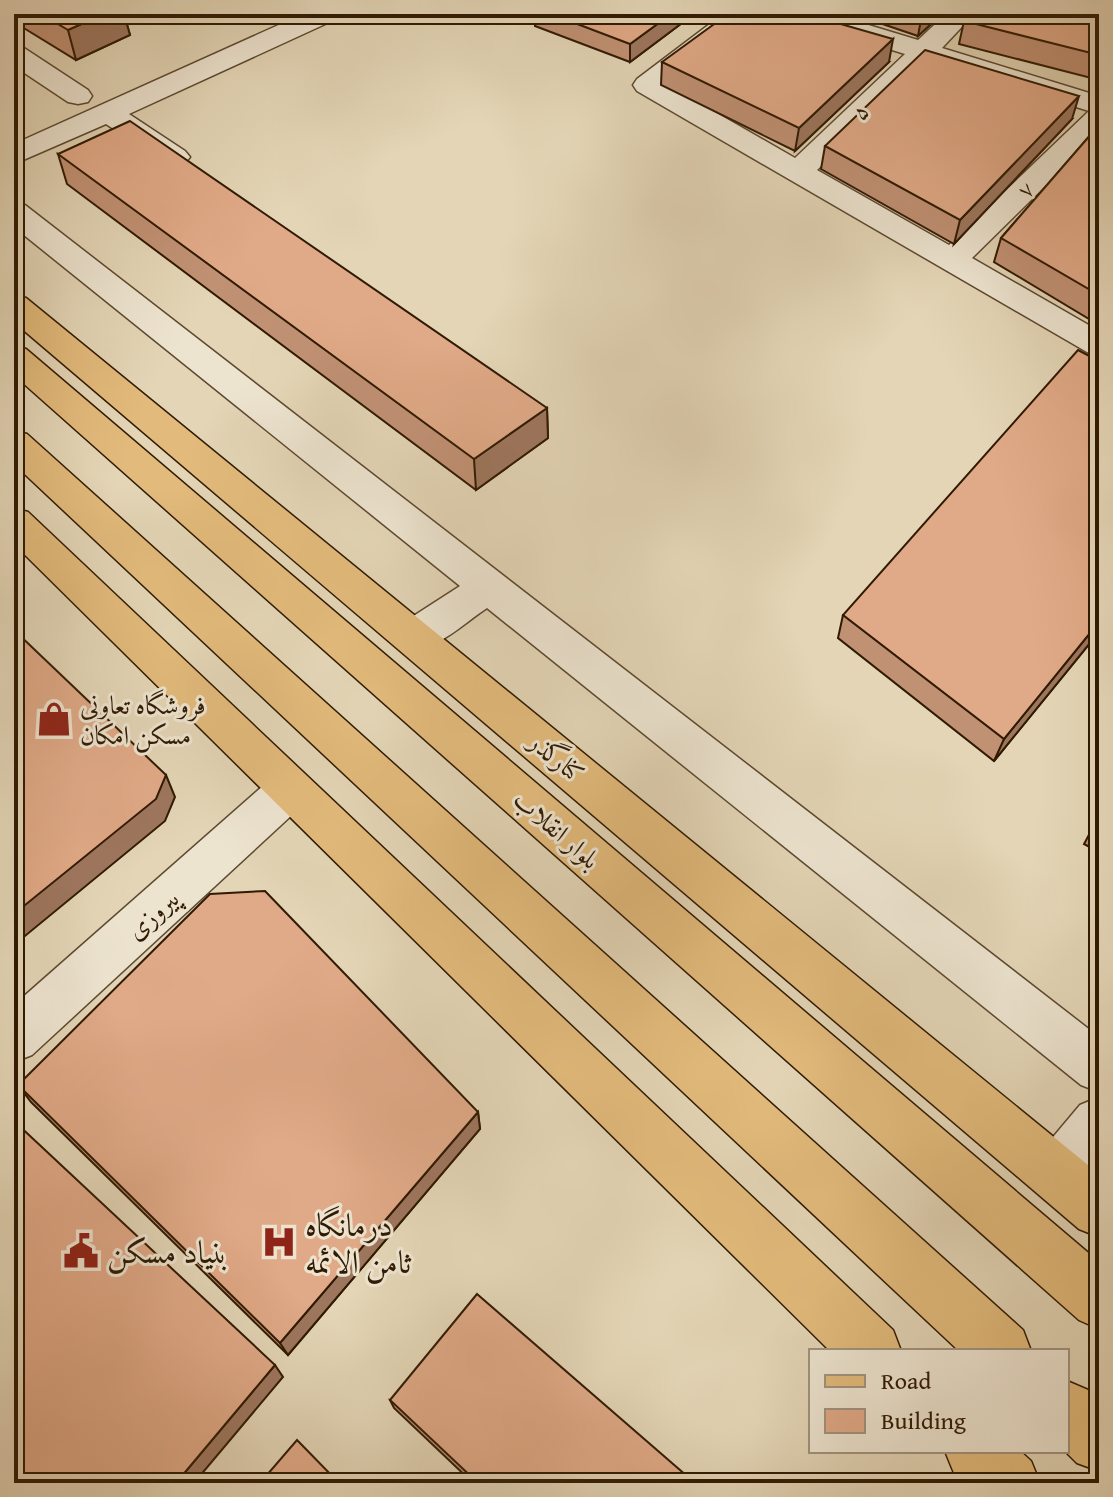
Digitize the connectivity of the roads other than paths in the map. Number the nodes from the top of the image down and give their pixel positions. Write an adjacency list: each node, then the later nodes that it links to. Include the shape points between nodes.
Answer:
1 (739, 14): 13 (street, via 647,85)
2 (805, 14): 5 (street)
3 (961, 14): 5 (street, ۵)
4 (305, 17): 8 (street)
5 (922, 50): 9 (street); 13 (street, ۵)
6 (14, 54): 7 (street)
7 (78, 96): 8 (street); 11 (street)
8 (105, 98): 12 (street); 14 (street)
9 (1099, 105)
10 (1099, 117): 16 (street, ۷)
11 (14, 127)
12 (14, 155)
13 (798, 172): 16 (street)
14 (198, 173)
15 (14, 212): 24 (street)
16 (952, 260): 18 (street)
17 (14, 305): 25 (main road, کنارگذر)
18 (1099, 345)
19 (14, 357): 21 (main road, بلوار انقلاب)
20 (14, 443): 23 (main road)
21 (192, 512): 23 (main road); 27 (main road, بلوار انقلاب)
22 (14, 521): 28 (main road)
23 (129, 548): 36 (main road)
24 (488, 587): 26 (street); 30 (street)
25 (377, 607): 26 (main road, کنارگذر); 27 (main road)
26 (413, 637): 32 (main road, کنارگذر)
27 (338, 638): 34 (main road, بلوار انقلاب)
28 (289, 790): 29 (street, پیروزی); 35 (main road)
29 (14, 1038)
30 (1099, 1068)
31 (1099, 1123): 32 (street)
32 (1057, 1174): 33 (main road, کنارگذر)
33 (1099, 1209)
34 (1099, 1300)
35 (870, 1349)
36 (1000, 1349)
37 (1069, 1413): 38 (main road)
38 (1099, 1441)
39 (978, 1453): 40 (main road)
40 (1009, 1483)

